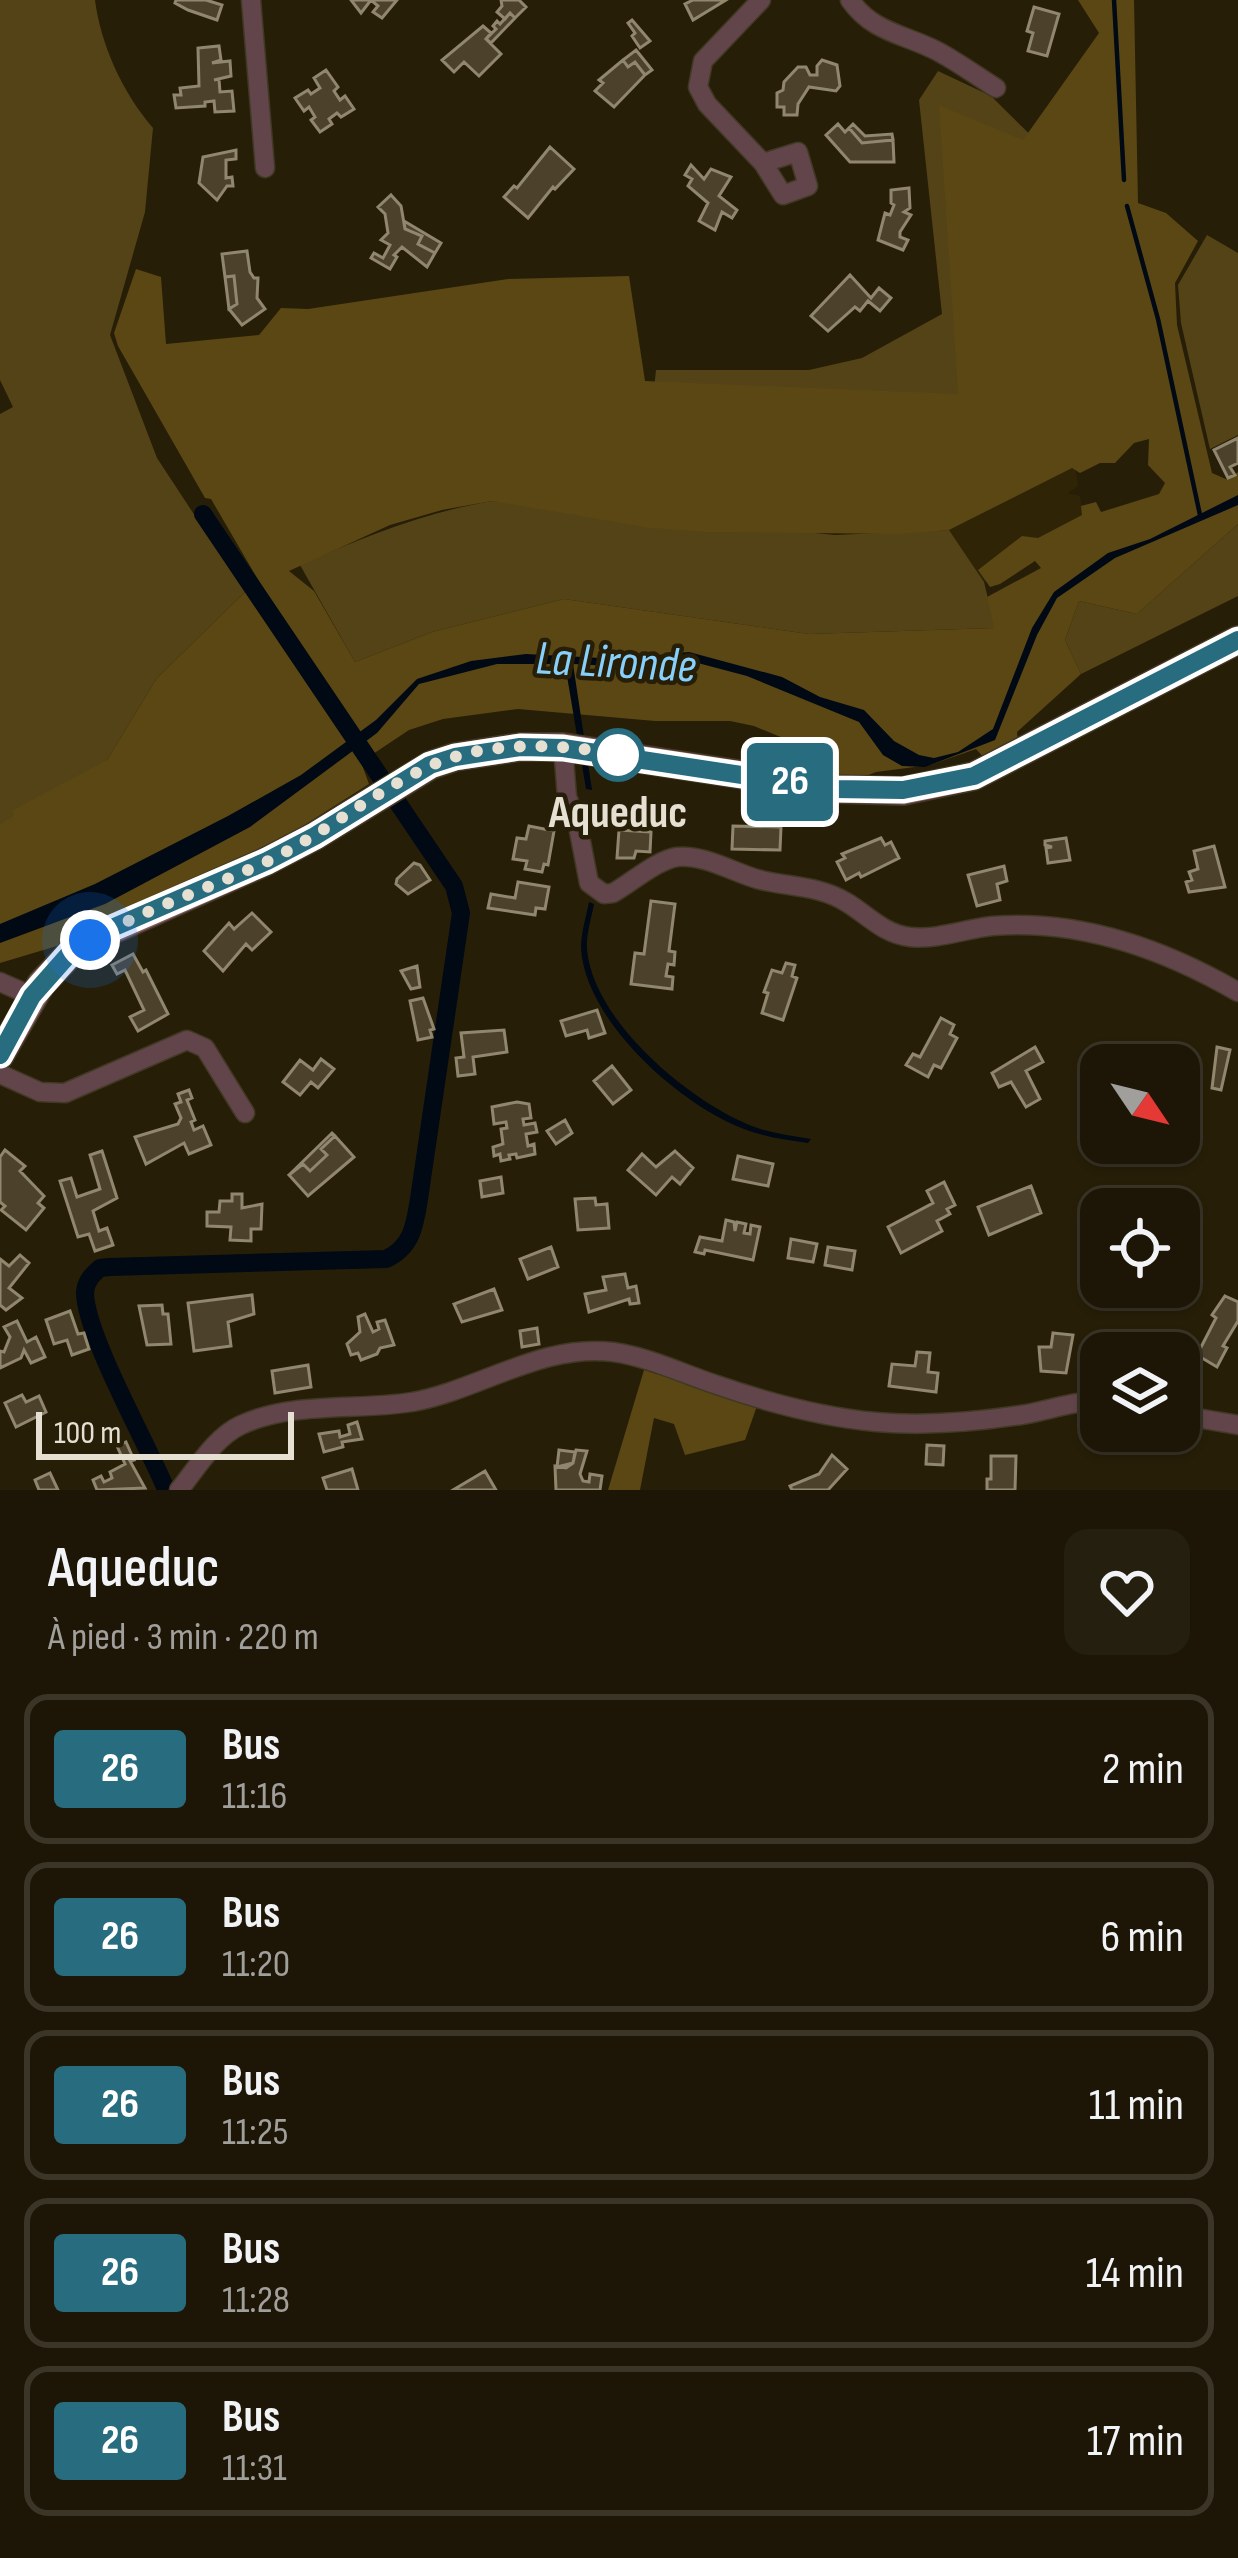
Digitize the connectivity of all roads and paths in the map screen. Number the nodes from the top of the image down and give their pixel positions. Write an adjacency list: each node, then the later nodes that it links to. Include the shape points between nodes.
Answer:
1 (251, 0): 6 (street)
2 (761, 0): 5 (street, via 703,61 698,87)
3 (850, 0): 4 (street, via 880,30 936,50)
4 (996, 88)
5 (764, 163)
6 (265, 168)
7 (1238, 640): 8 (street, via 974,776 925,788 834,789)
8 (563, 748): 10 (street, via 587,875 604,894 675,857 690,859 829,894 886,932 1081,930 1126,941); 11 (street, via 492,750 430,765 315,836 90,940)
9 (0, 982): 11 (street)
10 (1238, 992)
11 (32, 996): 12 (street)
12 (0, 1055)
13 (0, 1074): 14 (street, via 40,1092 65,1093 187,1040 205,1048)
14 (245, 1113)
15 (1080, 1402): 18 (street, via 1014,1416 847,1419 645,1359 576,1353 415,1401 251,1421 224,1436)
16 (1200, 1419): 17 (street)
17 (1238, 1425)
18 (179, 1490)

